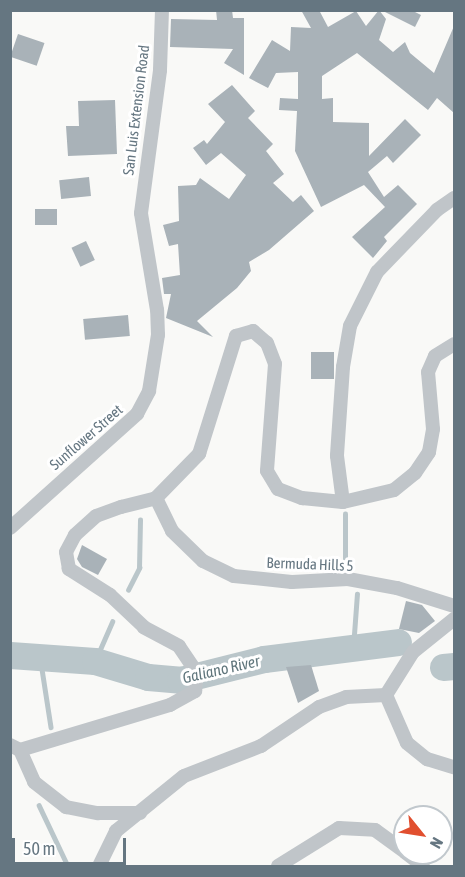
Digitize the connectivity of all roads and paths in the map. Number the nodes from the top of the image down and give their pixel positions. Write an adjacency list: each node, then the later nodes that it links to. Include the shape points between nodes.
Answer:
1 (162, 10): 3 (street, San Luis Extension Road, via 160,70)
2 (454, 198): 6 (street, via 437,210 377,272 350,326 337,456)
3 (141, 213): 7 (street, Sunflower Street, via 158,335 144,402 137,414)
4 (454, 344): 6 (street, via 435,356 428,372 433,429 429,452 415,473 394,490)
5 (156, 498): 6 (street, via 199,454 236,336 253,331 267,343 275,364 267,471 278,489 302,498); 8 (street, Bermuda Hills 5, via 172,531 203,561 234,576 292,582 348,579 397,588); 11 (street, via 96,516 75,536 66,552 69,569 110,595 144,627 179,646 197,673 195,691 170,705)
6 (343, 502)
7 (10, 528)
8 (454, 606)
9 (454, 619): 10 (street, via 413,652)
10 (386, 695): 12 (street, via 407,743 427,759); 13 (street, via 346,697 319,707 261,746 184,776)
11 (15, 747): 13 (street, via 34,782 66,807 98,813)
12 (454, 767)
13 (140, 813): 15 (street, via 116,831)
14 (393, 843): 16 (street, via 375,830 339,828)
15 (99, 867)
16 (278, 867)

